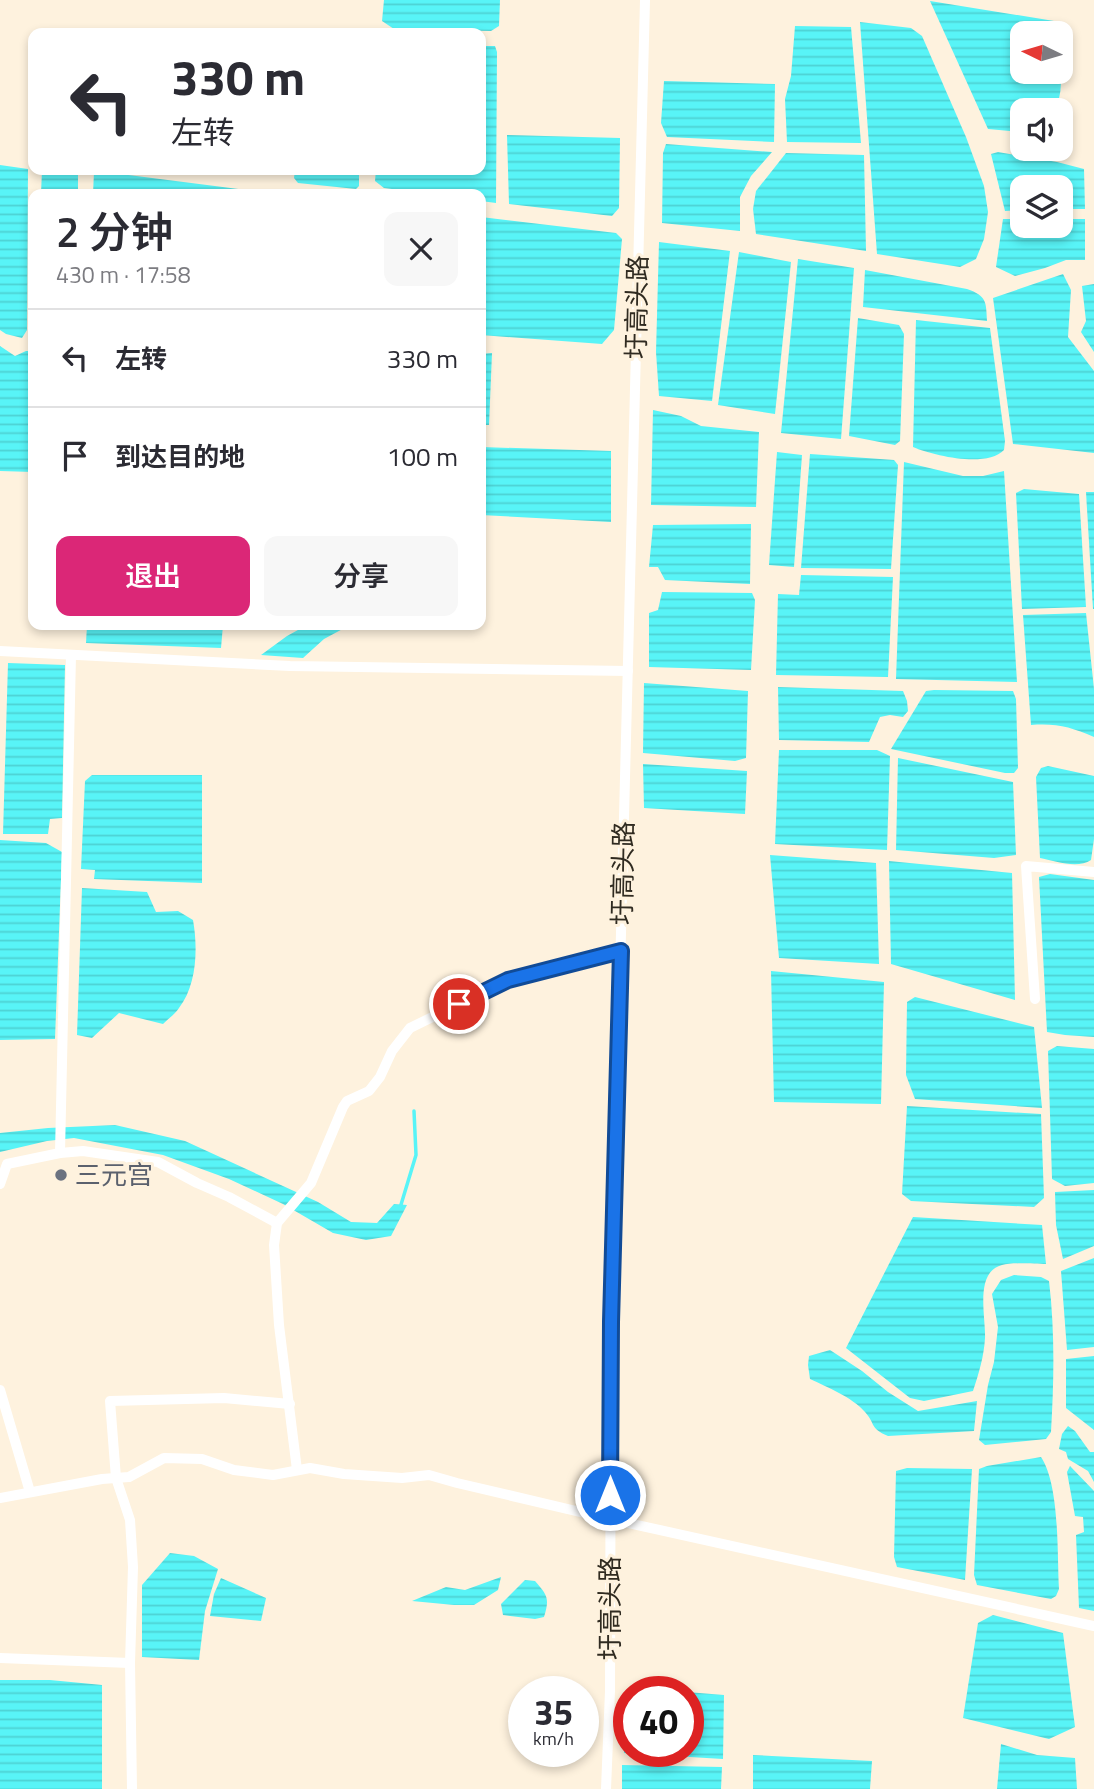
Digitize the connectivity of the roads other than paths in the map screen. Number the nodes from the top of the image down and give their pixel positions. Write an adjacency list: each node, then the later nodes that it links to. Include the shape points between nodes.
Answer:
1 (645, 0): 4 (street, 圩高头路)
2 (0, 651): 3 (street)
3 (71, 655): 4 (street, via 290,666); 8 (street)
4 (628, 671): 6 (street, 圩高头路)
5 (1094, 872): 7 (street, via 1026,866)
6 (621, 951): 10 (street, via 508,980 410,1028 369,1091 347,1101 311,1183); 17 (street, 圩高头路)
7 (1035, 999)
8 (60, 1148): 9 (street, via 8,1164); 10 (street, via 158,1162)
9 (0, 1184)
10 (277, 1223): 12 (street, via 279,1325)
11 (0, 1390): 15 (street)
12 (290, 1405): 13 (street); 14 (street, via 224,1398 110,1401)
13 (297, 1470): 14 (street, via 273,1475 234,1470 202,1459 164,1458 129,1477); 17 (street, via 402,1478 429,1475)
14 (116, 1478): 15 (street); 20 (street, via 130,1520)
15 (30, 1492): 16 (street)
16 (0, 1497)
17 (610, 1520): 18 (street); 22 (street, 圩高头路)
18 (1094, 1626)
19 (0, 1658): 20 (street)
20 (130, 1663): 21 (street)
21 (132, 1789)
22 (606, 1789)

